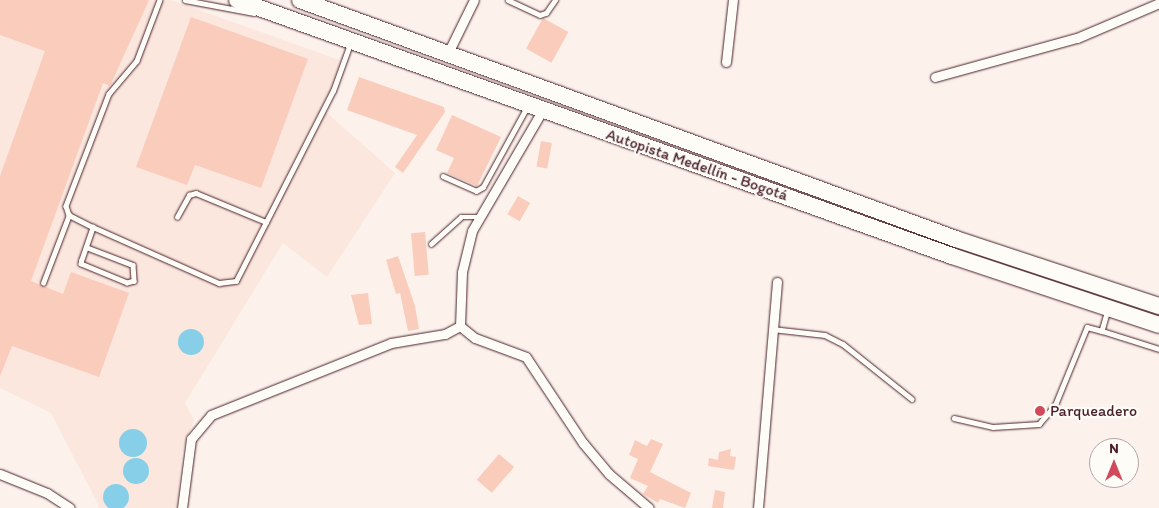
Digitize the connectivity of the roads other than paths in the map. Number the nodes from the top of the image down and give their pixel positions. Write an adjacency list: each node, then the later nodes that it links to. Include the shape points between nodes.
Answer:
1 (160, 0): 18 (lane, via 137,61 109,94 66,206)
2 (185, 0): 11 (lane, via 210,8)
3 (237, 0): 11 (highway, Autopista Medellín - Bogotá)
4 (300, 0): 10 (highway, Autopista Medellín - Bogotá)
5 (474, 0): 13 (street)
6 (508, 0): 7 (lane, via 540,14 546,13)
7 (555, 0)
8 (733, 0): 14 (street)
9 (1159, 3): 15 (street, via 1076,38)
10 (329, 5): 13 (highway, Autopista Medellín - Bogotá)
11 (285, 17): 12 (highway, Autopista Medellín - Bogotá)
12 (352, 40): 16 (highway, Autopista Medellín - Bogotá); 21 (lane, via 333,91)
13 (447, 55): 27 (highway, Autopista Medellín - Bogotá, via 956,239)
14 (726, 62)
15 (936, 77)
16 (535, 108): 17 (lane, via 483,187 476,191); 19 (street); 28 (highway, Autopista Medellín - Bogotá)
17 (443, 176)
18 (69, 215): 22 (lane); 25 (lane)
19 (479, 216): 23 (lane, via 461,217); 30 (street, via 466,248)
20 (176, 217): 21 (lane, via 189,195 196,193)
21 (266, 222): 22 (lane, via 236,281 219,283)
22 (93, 227): 24 (lane)
23 (431, 244)
24 (86, 247): 24 (lane, via 133,265 134,281 127,283 84,267 81,261)
25 (43, 282)
26 (777, 282): 31 (street)
27 (1159, 306)
28 (1108, 309): 29 (highway, Autopista Medellín - Bogotá); 32 (lane)
29 (1159, 325)
30 (460, 326): 38 (street, via 445,334 391,344 211,415 191,439); 39 (street, via 475,338 526,357 583,443 609,474)
31 (771, 329): 34 (lane, via 825,335); 40 (street)
32 (1102, 331): 33 (lane); 35 (lane, via 1087,327 1055,405 1039,424 993,427)
33 (1159, 349)
34 (912, 399)
35 (954, 418)
36 (0, 474): 37 (street, via 47,493)
37 (70, 508)
38 (182, 508)
39 (649, 508)
40 (758, 508)

